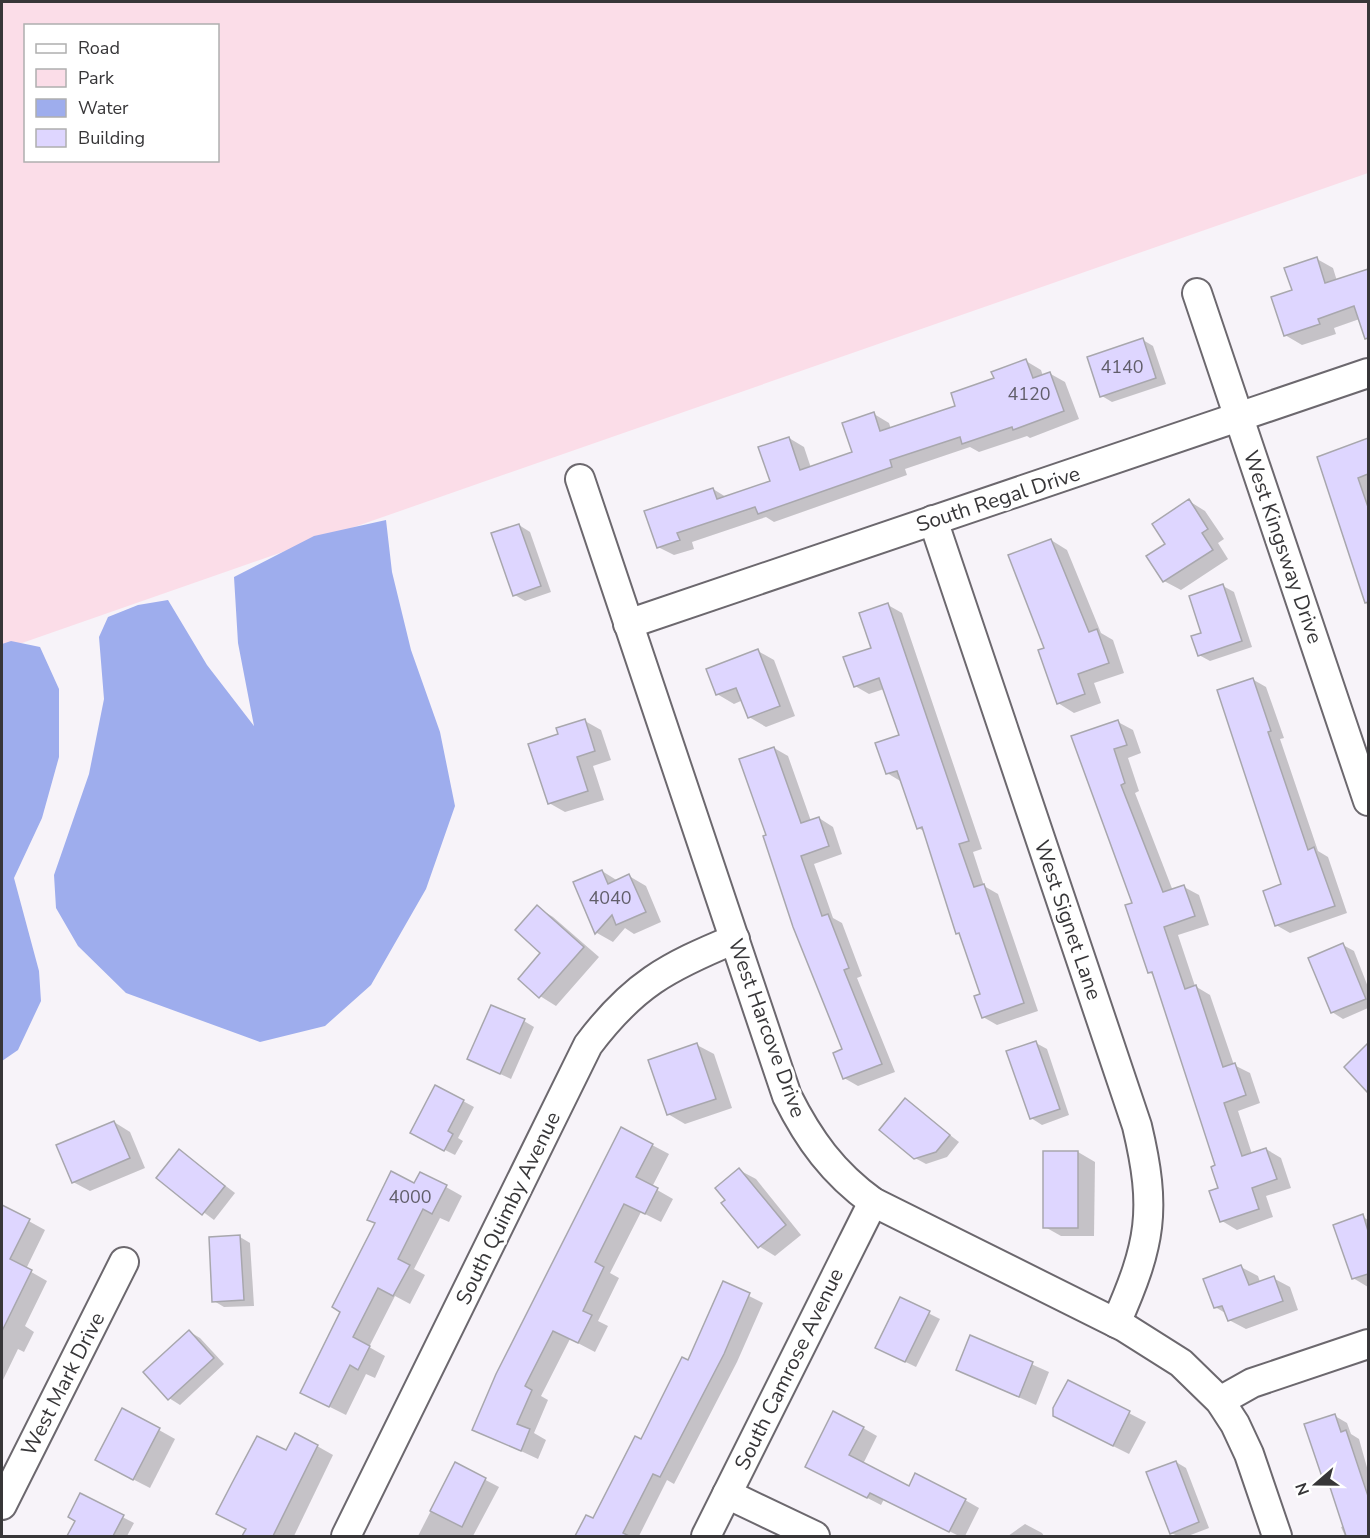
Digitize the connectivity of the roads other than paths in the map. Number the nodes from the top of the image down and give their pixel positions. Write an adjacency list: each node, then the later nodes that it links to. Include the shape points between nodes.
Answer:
1 (1197, 293): 3 (street, West Kingsway Drive)
2 (1368, 373): 3 (street, South Regal Drive)
3 (1239, 418): 5 (street, South Regal Drive); 7 (street, West Kingsway Drive)
4 (580, 479): 6 (street, West Harcove Drive)
5 (933, 520): 6 (street, South Regal Drive); 11 (street, West Signet Lane, via 1143,1149 1148,1172 1148,1225 1136,1278)
6 (628, 624): 8 (street, West Harcove Drive)
7 (1368, 801)
8 (735, 939): 9 (street, West Harcove Drive, via 787,1096 804,1130 848,1184); 16 (street, South Quimby Avenue, via 643,985 611,1015 588,1045)
9 (873, 1202): 11 (street, West Harcove Drive); 14 (street, South Camrose Avenue)
10 (124, 1262): 15 (street, West Mark Drive)
11 (1116, 1323): 13 (street, West Harcove Drive, via 1181,1363)
12 (1368, 1344): 13 (street, via 1252,1383)
13 (1220, 1401): 19 (street, West Harcove Drive, via 1249,1454)
14 (727, 1494): 17 (street, South Camrose Avenue); 18 (street)
15 (2, 1505)
16 (346, 1536)
17 (706, 1536)
18 (815, 1536)
19 (1277, 1536)

